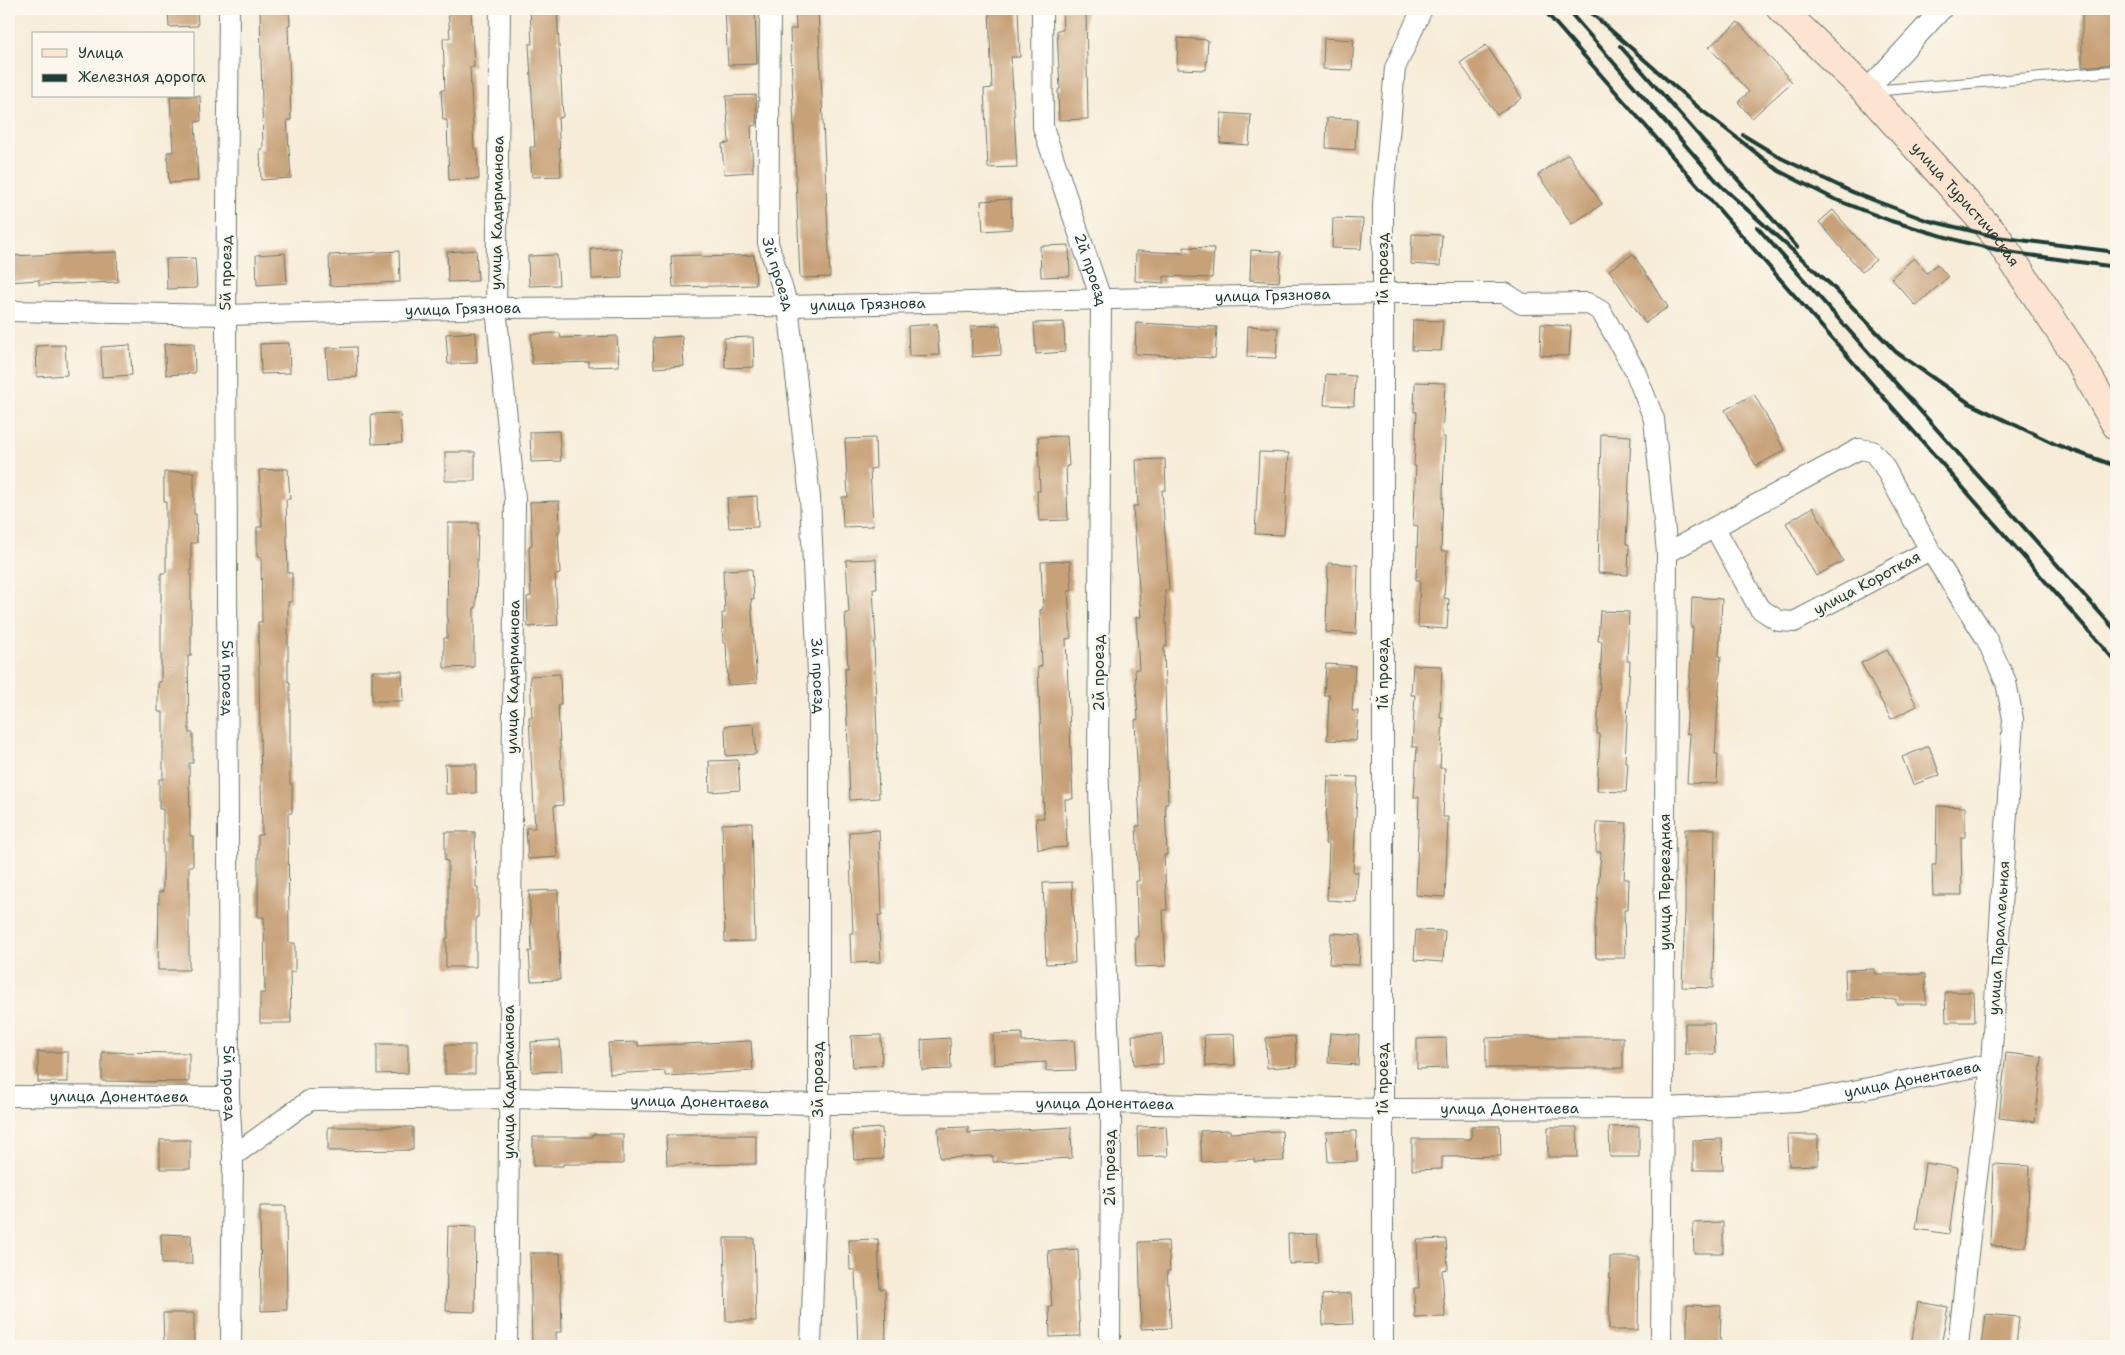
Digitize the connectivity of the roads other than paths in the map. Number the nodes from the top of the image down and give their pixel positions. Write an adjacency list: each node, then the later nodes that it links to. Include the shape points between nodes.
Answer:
1 (230, 9): 15 (street, 5й проезд)
2 (500, 9): 13 (street, улица Кадырманова)
3 (770, 9): 12 (street, 3й проезд, via 768,244)
4 (1042, 9): 11 (street, 2й проезд, via 1042,127)
5 (1422, 9): 10 (street, 1й проезд, via 1395,68 1383,204)
6 (1781, 9): 9 (street, улица Туристическая)
7 (1942, 9): 9 (street)
8 (2116, 71): 9 (lane)
9 (1866, 91): 17 (street, улица Туристическая, via 1997,237 2078,358)
10 (1382, 293): 11 (street, улица Грязнова); 16 (street, улица Грязнова, via 1505,293 1522,304 1588,303 1601,311 1611,327 1636,371); 28 (street, 1й проезд)
11 (1101, 299): 12 (street, улица Грязнова); 25 (street, 2й проезд, via 1098,764)
12 (788, 306): 13 (street, улица Грязнова); 26 (street, 3й проезд, via 810,498 818,685)
13 (496, 308): 15 (street, улица Грязнова); 24 (street, улица Кадырманова, via 515,499)
14 (9, 311): 15 (street, улица Грязнова)
15 (226, 315): 23 (street, 5й проезд)
16 (1654, 419): 20 (street, улица Переездная)
17 (2116, 425)
18 (1715, 528): 19 (street, улица Короткая, via 1759,608 1779,621 1794,622); 19 (street, улица Короткая, via 1859,449 1872,451 1882,463); 20 (street, улица Короткая)
19 (1930, 550): 21 (street, улица Параллельная, via 1986,638 2006,682 2013,719)
20 (1667, 553): 27 (street, улица Переездная)
21 (1991, 1064): 27 (street, улица Донентаева, via 1797,1102); 36 (street, улица Параллельная)
22 (9, 1096): 23 (street, улица Донентаева)
23 (229, 1097): 29 (street, 5й проезд)
24 (509, 1098): 26 (street, улица Донентаева); 29 (street, улица Донентаева, via 310,1100); 31 (street, улица Кадырманова)
25 (1111, 1103): 26 (street, улица Донентаева); 28 (street, улица Донентаева); 33 (street, 2й проезд)
26 (819, 1104): 32 (street, 3й проезд)
27 (1663, 1108): 28 (street, улица Донентаева); 35 (street, улица Переездная)
28 (1383, 1109): 34 (street, 1й проезд)
29 (233, 1156): 30 (street, 5й проезд)
30 (231, 1346)
31 (507, 1346)
32 (811, 1346)
33 (1110, 1346)
34 (1383, 1346)
35 (1661, 1346)
36 (1958, 1346)

